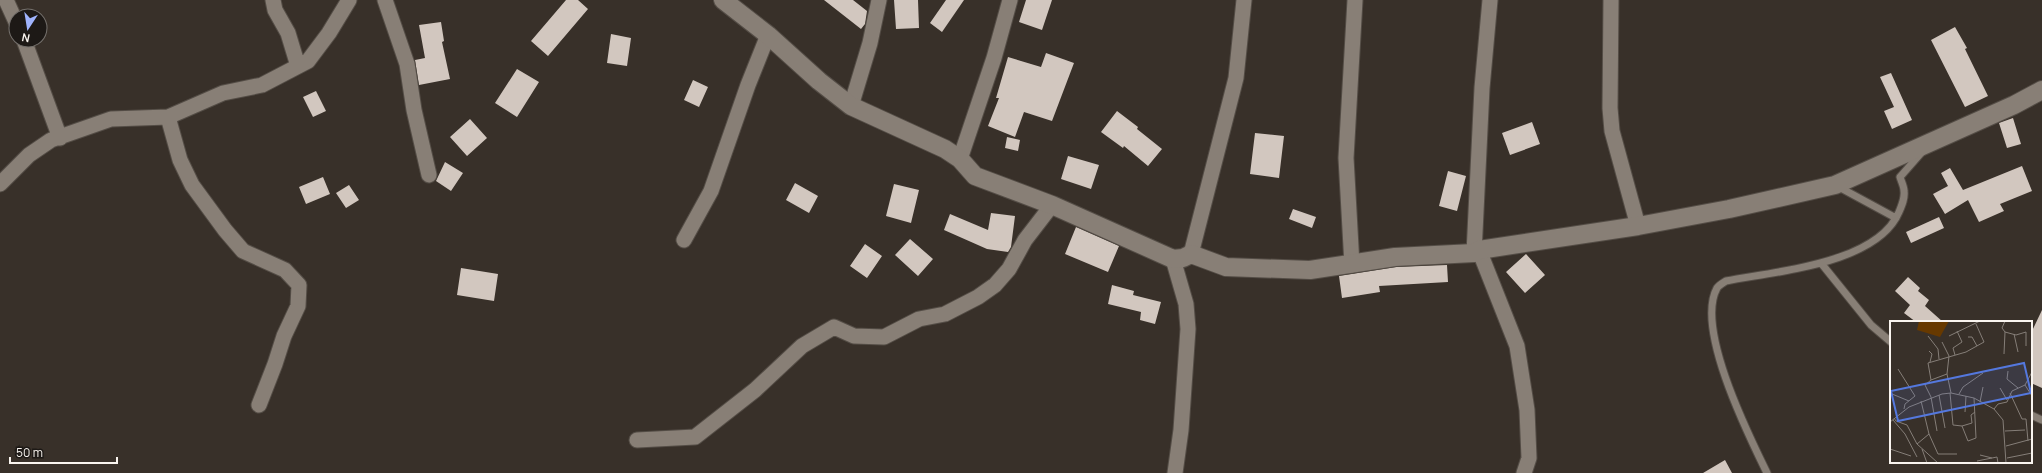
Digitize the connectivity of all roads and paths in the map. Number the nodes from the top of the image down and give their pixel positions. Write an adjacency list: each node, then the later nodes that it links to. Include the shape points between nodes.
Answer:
1 (273, 0): 13 (street, via 288,33)
2 (349, 0): 13 (street, via 330,33 308,61)
3 (385, 0): 20 (street, via 407,64 414,110)
4 (723, 0): 11 (street)
5 (879, 0): 15 (street, via 870,43)
6 (1010, 0): 19 (street, via 994,58)
7 (1244, 0): 28 (street, via 1236,78)
8 (1355, 0): 31 (street, via 1346,158)
9 (1490, 0): 27 (street, via 1482,88)
10 (1611, 0): 25 (street, via 1612,130)
11 (768, 35): 15 (street); 26 (street, via 711,191)
12 (27, 48): 17 (street)
13 (298, 66): 16 (street, via 262,85 223,93)
14 (2042, 90): 18 (street)
15 (851, 106): 19 (street, via 945,149)
16 (168, 118): 17 (street, via 111,119); 33 (street, via 180,160 192,185 225,230 243,251 285,270 299,285 298,306 284,336)
17 (60, 138): 21 (street, via 51,140 29,155)
18 (1931, 143): 22 (street); 24 (lane, via 1900,177 1905,192)
19 (960, 159): 23 (street, via 975,176)
20 (429, 175)
21 (0, 184)
22 (1835, 185): 24 (lane); 25 (street)
23 (1052, 205): 29 (street); 36 (street, via 1025,240 1009,268 995,285 978,297 945,314 919,319 884,337 854,336 834,327 802,346 755,390 695,437)
24 (1896, 218): 30 (lane, via 1875,240 1850,254)
25 (1638, 226): 27 (street)
26 (684, 240)
27 (1476, 252): 31 (street, via 1395,257); 38 (street, via 1518,346 1527,410 1529,458)
28 (1191, 254): 29 (street); 31 (street, via 1226,267 1310,270)
29 (1173, 259): 37 (street, via 1186,304 1188,329)
30 (1821, 263): 32 (lane, via 1870,325); 39 (lane, via 1726,281 1718,287 1712,302 1711,321 1715,348 1749,436)
31 (1352, 264)
32 (1890, 341)
33 (259, 405)
34 (2032, 415): 35 (lane)
35 (2042, 420)
36 (637, 440)
37 (1176, 473)
38 (1524, 473)
39 (1767, 473)

